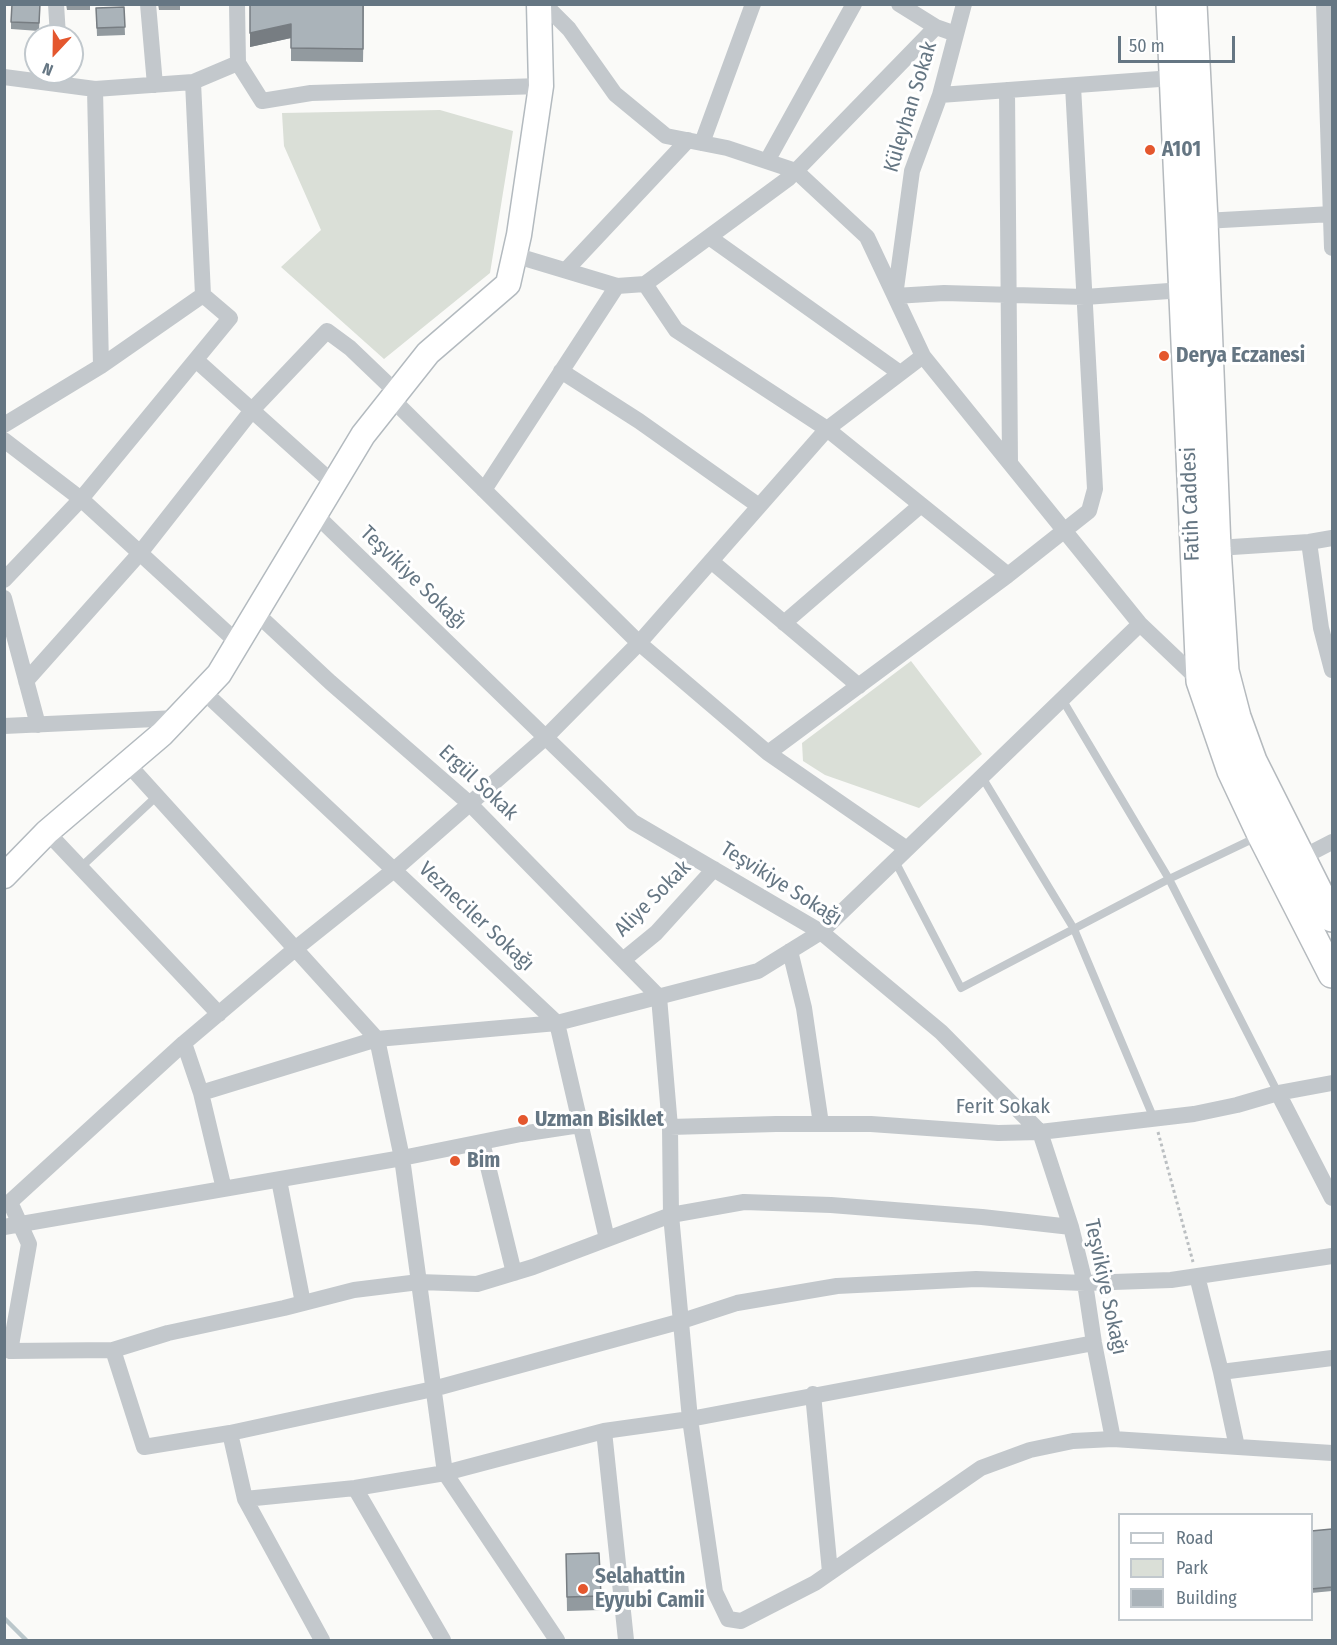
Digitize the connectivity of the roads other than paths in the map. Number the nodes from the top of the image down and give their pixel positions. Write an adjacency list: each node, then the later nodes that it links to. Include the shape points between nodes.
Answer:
1 (56, 4): 12 (street)
2 (148, 4): 21 (street)
3 (237, 4): 15 (street)
4 (753, 4): 27 (street)
5 (854, 4): 28 (street)
6 (898, 4): 13 (street)
7 (964, 4): 14 (street, Küleyhan Sokak)
8 (1170, 4): 18 (main road, Fatih Caddesi)
9 (1194, 4): 31 (main road)
10 (1324, 4): 30 (street)
11 (552, 7): 22 (street); 27 (street, via 615,94 666,136)
12 (57, 24)
13 (936, 27): 14 (street); 29 (street)
14 (956, 34): 26 (street, Küleyhan Sokak)
15 (238, 63): 19 (street); 22 (street, via 262,101 311,93)
16 (4, 77): 17 (street)
17 (24, 77)
18 (1173, 78): 23 (street); 38 (main road, Fatih Caddesi)
19 (194, 82): 21 (street); 39 (street)
20 (79, 84): 24 (street)
21 (154, 84): 24 (street)
22 (541, 86): 34 (street)
23 (1073, 86): 25 (street); 42 (street)
24 (95, 89): 45 (street)
25 (1007, 90): 26 (street); 40 (street)
26 (940, 95): 41 (street, Küleyhan Sokak, via 912,171)
27 (695, 141): 28 (street); 35 (street)
28 (767, 161): 29 (street)
29 (796, 171): 32 (street); 41 (street, via 867,237)
30 (1332, 214): 31 (street); 33 (street)
31 (1204, 221): 63 (main road)
32 (709, 237): 36 (street); 47 (street)
33 (1332, 248)
34 (514, 255): 35 (street); 48 (street, via 508,284 428,353)
35 (566, 270): 37 (street)
36 (645, 284): 37 (street); 51 (street, via 676,330)
37 (617, 286): 46 (street)
38 (1183, 290): 42 (street); 76 (main road, Fatih Caddesi)
39 (203, 295): 44 (street, via 230,318); 45 (street)
40 (1008, 295): 41 (street); 42 (street); 53 (street)
41 (895, 296): 43 (street)
42 (1085, 297): 60 (street, via 1095,489 1089,511)
43 (923, 356): 47 (street); 53 (street)
44 (196, 360): 49 (street); 56 (street)
45 (101, 366): 50 (street)
46 (561, 371): 55 (street); 58 (street)
47 (900, 373): 51 (street)
48 (394, 396): 49 (street, via 350,348 327,331); 54 (street, via 363,435); 55 (street)
49 (253, 410): 54 (street); 64 (street)
50 (4, 425)
51 (827, 429): 57 (street); 58 (street)
52 (4, 440): 56 (street)
53 (1010, 463): 60 (street)
54 (334, 484): 59 (street)
55 (484, 490): 73 (street)
56 (81, 499): 64 (street); 67 (street)
57 (921, 505): 66 (street); 70 (street)
58 (759, 506): 65 (street)
59 (316, 514): 69 (street); 83 (street, Teşvikiye Sokağı)
60 (1065, 530): 66 (street); 71 (street)
61 (1332, 538): 62 (street)
62 (1309, 542): 63 (street); 74 (street, via 1321,628)
63 (1216, 548): 93 (main road, via 1225,671 1237,717 1253,761)
64 (140, 553): 72 (street); 75 (street)
65 (711, 561): 70 (street); 73 (street)
66 (1008, 575): 77 (street)
67 (4, 580)
68 (4, 598): 75 (street)
69 (256, 613): 72 (street); 88 (street, Ergül Sokak)
70 (784, 623): 77 (street)
71 (1140, 624): 76 (street); 79 (street)
72 (238, 643): 78 (street)
73 (639, 643): 83 (street); 84 (street)
74 (1332, 670)
75 (26, 681): 81 (street)
76 (1200, 681): 90 (main road, Fatih Caddesi, via 1231,771)
77 (859, 686): 84 (street)
78 (203, 691): 80 (street); 96 (street, Vezneciler Sokağı)
79 (1062, 699): 86 (street); 98 (lane)
80 (177, 718): 81 (street); 85 (street)
81 (38, 724): 82 (street)
82 (4, 726)
83 (546, 737): 88 (street); 95 (street, Teşvikiye Sokağı, via 633,822)
84 (768, 753): 92 (street)
85 (127, 763): 87 (street); 89 (street)
86 (982, 777): 92 (street); 100 (lane)
87 (157, 796): 94 (lane); 102 (street)
88 (470, 804): 96 (street); 104 (street, Ergül Sokak)
89 (47, 832): 94 (street); 97 (street)
90 (1261, 835): 98 (lane); 105 (main road, Fatih Caddesi)
91 (1332, 842): 93 (street)
92 (901, 855): 100 (lane, via 961,988); 101 (street)
93 (1301, 858): 99 (main road)
94 (81, 867): 107 (street)
95 (714, 869): 101 (street, Teşvikiye Sokağı); 104 (street, Aliye Sokak, via 656,933)
96 (394, 870): 102 (street); 108 (street, Vezneciler Sokağı)
97 (4, 876)
98 (1169, 879): 100 (lane); 113 (lane)
99 (1332, 918)
100 (1074, 929): 114 (lane)
101 (821, 932): 103 (street); 118 (street, Teşvikiye Sokağı, via 941,1032)
102 (295, 949): 107 (street); 109 (street)
103 (790, 951): 106 (street, via 758,971); 115 (street, via 804,1008)
104 (623, 960): 106 (street, Ergül Sokak)
105 (1332, 970)
106 (659, 997): 108 (street); 117 (street)
107 (219, 1014): 110 (street)
108 (556, 1023): 109 (street); 116 (street)
109 (377, 1039): 112 (street); 120 (street)
110 (184, 1044): 112 (street); 125 (street, via 9,1202)
111 (1332, 1083): 113 (street, Ferit Sokak)
112 (201, 1093): 122 (street)
113 (1278, 1093): 114 (street, Ferit Sokak, via 1237,1105); 123 (street)
114 (1154, 1119): 118 (street, Ferit Sokak)
115 (820, 1124): 117 (street, Ferit Sokak); 118 (street, Ferit Sokak)
116 (580, 1125): 119 (street); 127 (street)
117 (670, 1126): 124 (street)
118 (1040, 1132): 126 (street, Teşvikiye Sokağı)
119 (482, 1142): 120 (street); 129 (street)
120 (402, 1158): 121 (street); 131 (street)
121 (279, 1180): 122 (street); 133 (street)
122 (225, 1189): 125 (street)
123 (1332, 1198)
124 (671, 1215): 126 (street, via 755,1202 831,1205); 127 (street); 134 (street)
125 (12, 1226): 136 (street, via 29,1244 10,1351)
126 (1071, 1227): 132 (street, Teşvikiye Sokağı)
127 (607, 1239): 129 (street)
128 (1332, 1256): 130 (street)
129 (514, 1273): 131 (street, via 477,1284)
130 (1197, 1275): 132 (street, via 1171,1280); 138 (street)
131 (419, 1282): 133 (street, via 354,1290); 139 (street)
132 (1085, 1283): 134 (street, via 976,1279 837,1286 737,1303); 135 (street, Teşvikiye Sokağı)
133 (303, 1303): 136 (street, via 168,1333)
134 (682, 1321): 139 (street); 141 (street)
135 (1094, 1343): 140 (street); 144 (street, Teşvikiye Sokağı)
136 (113, 1350): 143 (street, via 144,1447)
137 (1332, 1358): 138 (street)
138 (1221, 1372): 145 (street)
139 (433, 1389): 143 (street); 147 (street)
140 (813, 1394): 141 (street); 150 (street)
141 (690, 1419): 142 (street); 150 (street, via 715,1592 728,1619 741,1621)
142 (604, 1431): 147 (street); 154 (street)
143 (230, 1433): 149 (street)
144 (1113, 1439): 145 (street); 150 (street, via 1073,1441 1030,1450 981,1468)
145 (1237, 1447): 146 (street)
146 (1332, 1453)
147 (445, 1473): 148 (street); 153 (street)
148 (355, 1488): 149 (street); 152 (street)
149 (245, 1499): 151 (street)
150 (830, 1572)
151 (322, 1641)
152 (443, 1641)
153 (557, 1641)
154 (626, 1641)

